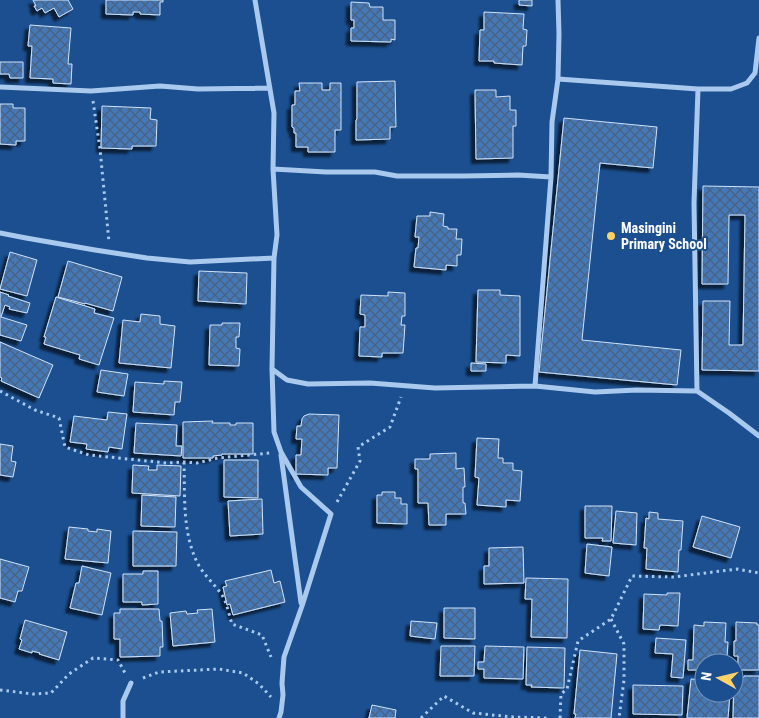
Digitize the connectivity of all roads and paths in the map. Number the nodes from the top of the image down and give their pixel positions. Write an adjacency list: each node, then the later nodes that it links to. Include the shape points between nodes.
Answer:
1 (255, 0): 6 (street)
2 (558, 0): 4 (street)
3 (759, 38): 7 (street, via 756,73 747,83 731,89)
4 (558, 79): 7 (street); 10 (street, via 552,122)
5 (0, 88): 8 (street)
6 (270, 88): 8 (street, via 160,86); 9 (street, via 274,113)
7 (698, 89): 18 (street, via 694,203)
8 (91, 91): 12 (path)
9 (273, 169): 10 (street, via 374,172 397,176); 13 (street, via 277,235)
10 (551, 177): 16 (street)
11 (0, 233): 12 (street)
12 (110, 252): 13 (street, via 190,262)
13 (274, 258): 14 (street)
14 (272, 369): 15 (street, via 287,380 308,384); 20 (street, via 274,432)
15 (405, 386): 16 (street); 22 (path, via 390,427 358,447 360,460)
16 (535, 386): 18 (street, via 595,392)
17 (0, 391): 21 (path, via 35,410 59,418 65,447 89,455)
18 (697, 392): 19 (street)
19 (759, 436)
20 (281, 452): 21 (path); 22 (street, via 301,487); 24 (street)
21 (184, 462): 26 (path, via 186,528 199,566 223,597 232,624 262,635)
22 (331, 514): 24 (street)
23 (759, 573): 25 (path, via 737,569 674,577 632,576)
24 (302, 606): 31 (street, via 284,657)
25 (611, 619): 34 (path, via 578,641 567,689 561,694); 35 (path, via 624,644)
26 (271, 658)
27 (131, 683): 28 (path, via 159,672 219,669 243,673 272,697); 29 (path, via 118,660 93,658 69,674 51,693); 30 (street, via 123,701)
28 (270, 688)
29 (0, 690)
30 (123, 718)
31 (279, 718)
32 (421, 718): 33 (path, via 444,696 473,713)
33 (547, 718)
34 (560, 718)
35 (619, 718)

